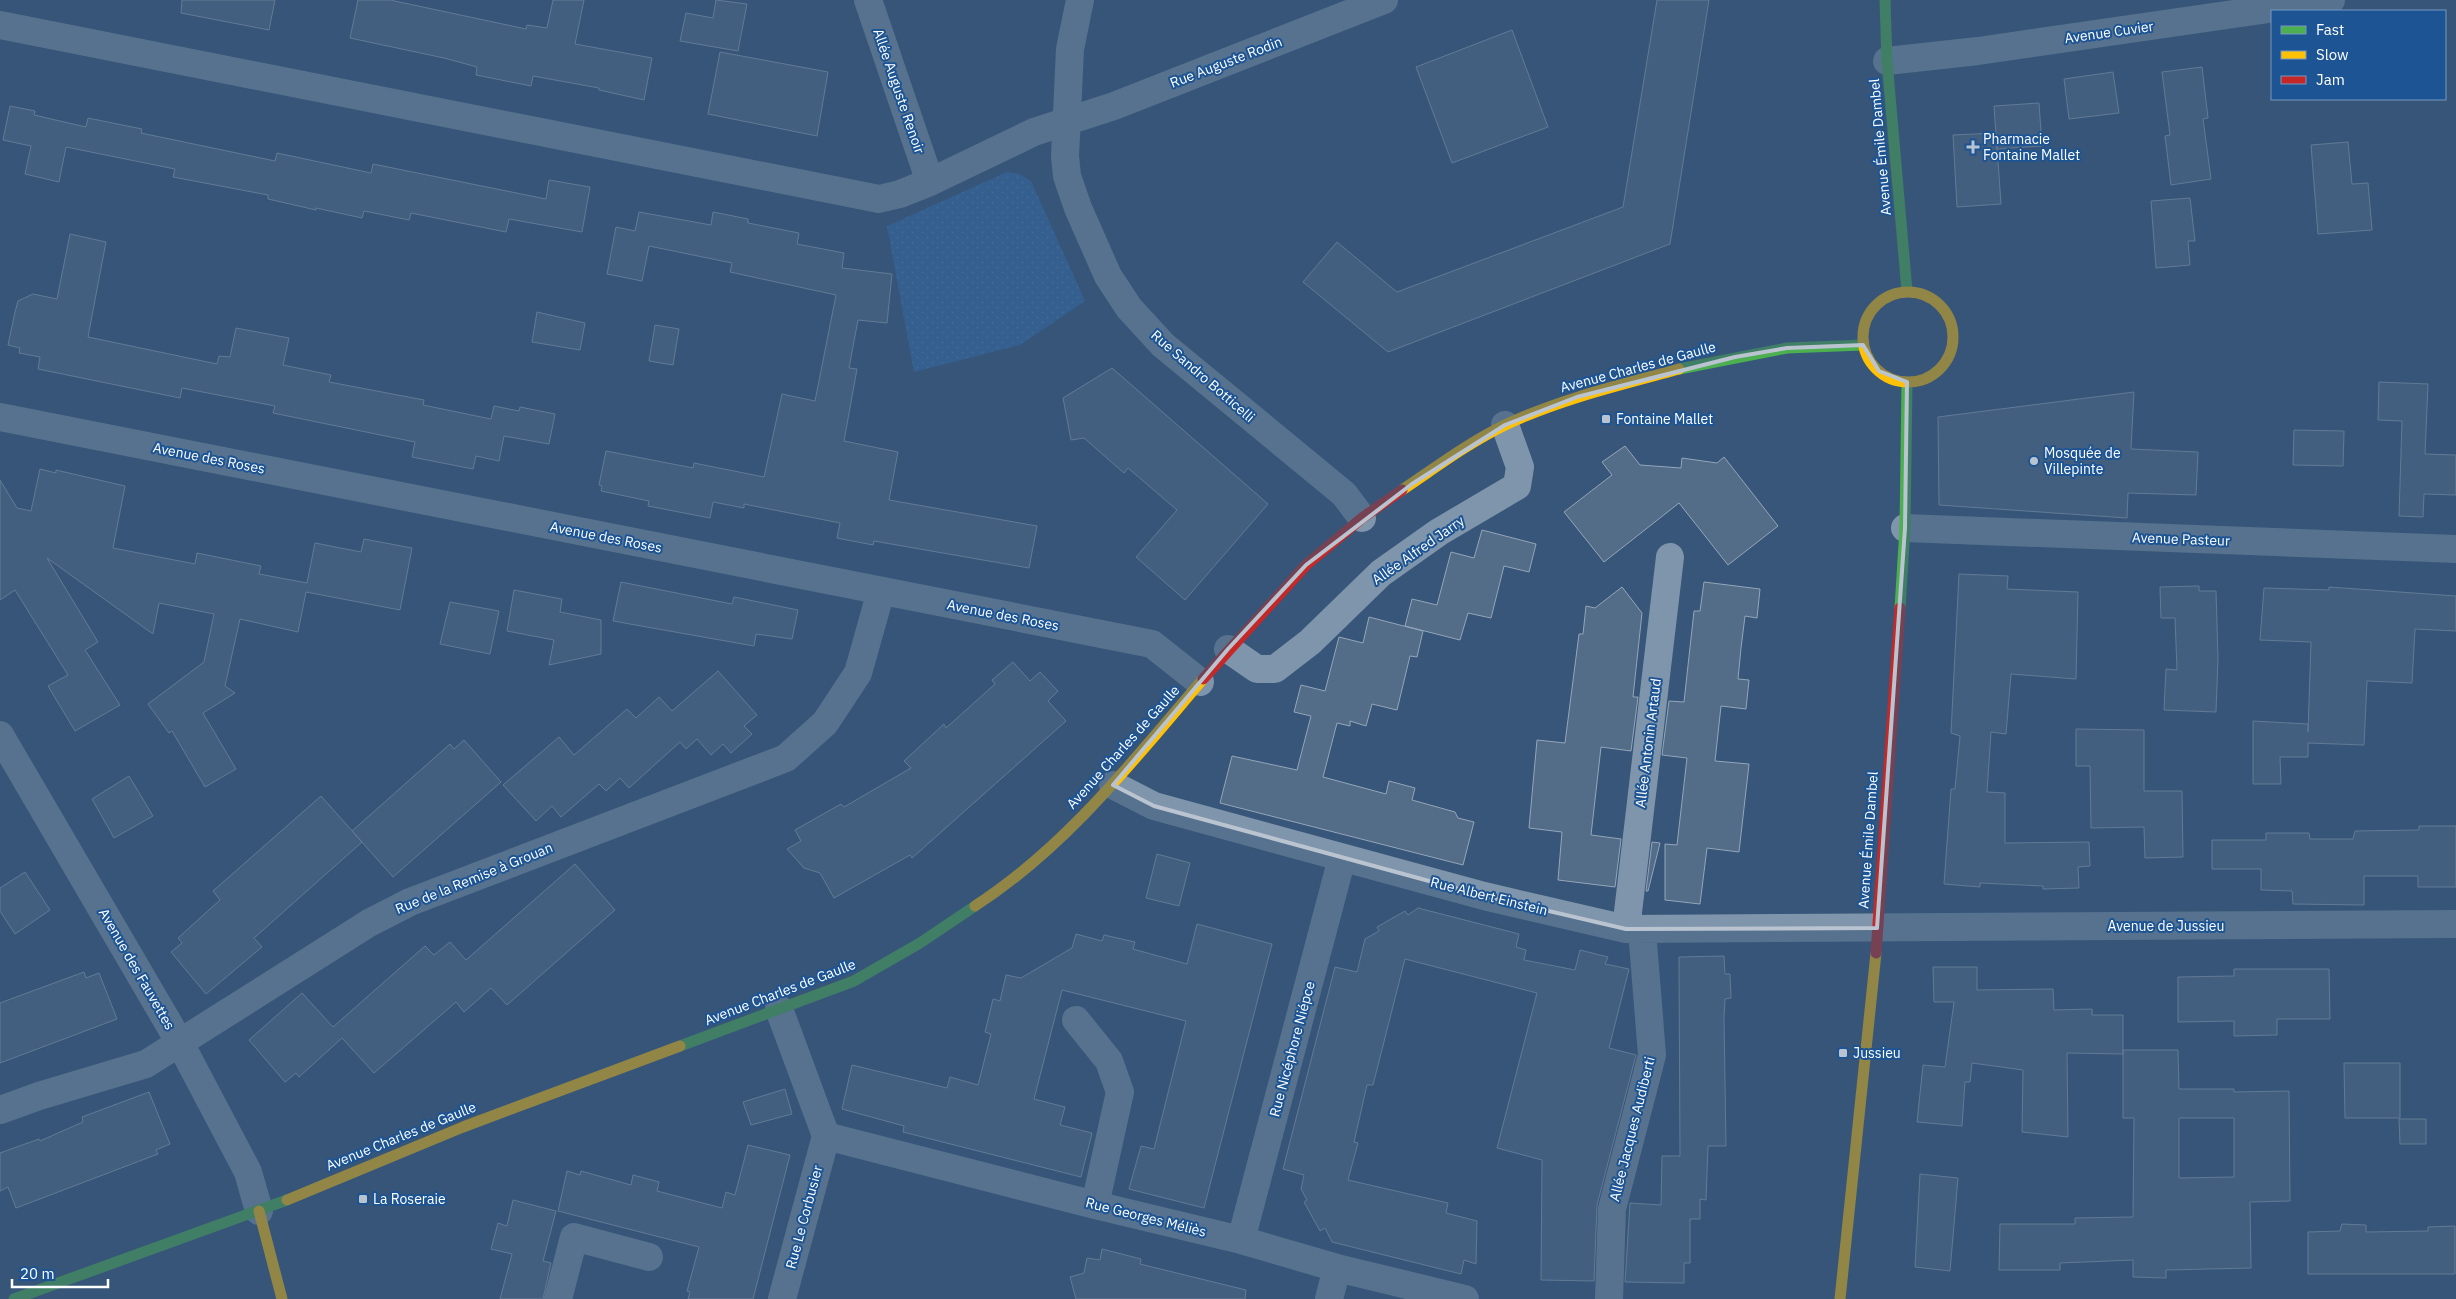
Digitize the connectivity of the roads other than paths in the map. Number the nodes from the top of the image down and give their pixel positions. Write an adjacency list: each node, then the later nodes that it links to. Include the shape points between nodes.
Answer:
1 (868, 0): 9 (street, Allée Auguste Renoir)
2 (1080, 0): 8 (street, Rue Sandro Botticelli, via 1070,49)
3 (1384, 0): 8 (street, Rue Auguste Rodin, via 1114,106)
4 (1885, 0): 7 (street, Avenue Émile Dambel)
5 (2331, 0): 7 (street, Avenue Cuvier)
6 (0, 25): 9 (street, Rue Auguste Rodin, via 879,198)
7 (1887, 61): 10 (street, Avenue Émile Dambel)
8 (1066, 120): 9 (street, Rue Auguste Rodin); 15 (street, Rue Sandro Botticelli, via 1065,156 1078,208 1108,276 1129,308 1163,346 1344,494)
9 (930, 182)
10 (1907, 291): 11 (street, via 1894,293 1872,308 1866,319); 12 (street, via 1932,298 1942,306 1952,324 1953,344 1942,367 1932,376)
11 (1863, 345): 12 (street, via 1878,371); 14 (street, Avenue Charles de Gaulle, via 1787,348 1735,356 1577,397)
12 (1907, 382): 16 (street, Avenue Émile Dambel)
13 (0, 417): 19 (street, Avenue des Roses)
14 (1504, 426): 15 (street, Avenue Charles de Gaulle, via 1458,452); 20 (street, Allée Alfred Jarry, via 1520,467 1517,486 1439,532 1381,573 1310,642 1275,669 1257,669)
15 (1362, 518): 20 (street, Avenue Charles de Gaulle, via 1306,565)
16 (1905, 528): 17 (street, Avenue Pasteur); 26 (street, Avenue Émile Dambel)
17 (2456, 549)
18 (1670, 556): 27 (street, Allée Antonin Artaud)
19 (881, 591): 21 (street, Avenue des Roses, via 1152,644); 30 (street, Rue de la Remise à Grouan, via 858,673 825,723 786,758 410,902 369,922)
20 (1228, 649): 21 (street, Avenue Charles de Gaulle)
21 (1200, 682): 23 (street, Avenue Charles de Gaulle)
22 (0, 734): 30 (street, Avenue des Fauvettes)
23 (1113, 785): 24 (street, Rue Albert Einstein, via 1154,806); 28 (street, Avenue Charles de Gaulle, via 1059,840 982,902 854,981)
24 (1342, 858): 27 (street, Rue Albert Einstein, via 1484,896); 35 (street, Rue Nicéphore Niépce)
25 (2456, 924): 26 (street, Avenue de Jussieu)
26 (1877, 928): 27 (street, Rue Albert Einstein); 45 (street, Avenue Émile Dambel)
27 (1634, 930): 44 (street, Allée Jacques Audiberti, via 1652,1055 1612,1209)
28 (779, 1009): 32 (street); 34 (street, Avenue Charles de Gaulle, via 463,1127)
29 (1076, 1020): 33 (street, via 1109,1061 1120,1092)
30 (180, 1043): 31 (street, Rue de la Remise à Grouan, via 146,1064); 34 (street, Avenue des Fauvettes, via 248,1172)
31 (0, 1110)
32 (826, 1136): 33 (street, Rue Georges Méliès); 41 (street, Rue Le Corbusier)
33 (1095, 1205): 35 (street, Rue Georges Méliès)
34 (259, 1210): 38 (street, Avenue Charles de Gaulle); 39 (street)
35 (1241, 1240): 37 (street, Rue Georges Méliès)
36 (649, 1257): 40 (street, via 574,1236)
37 (1337, 1268): 42 (street); 43 (street, Rue Georges Méliès)
38 (14, 1299)
39 (282, 1299)
40 (558, 1299)
41 (782, 1299)
42 (1329, 1299)
43 (1465, 1299)
44 (1609, 1299)
45 (1840, 1299)

